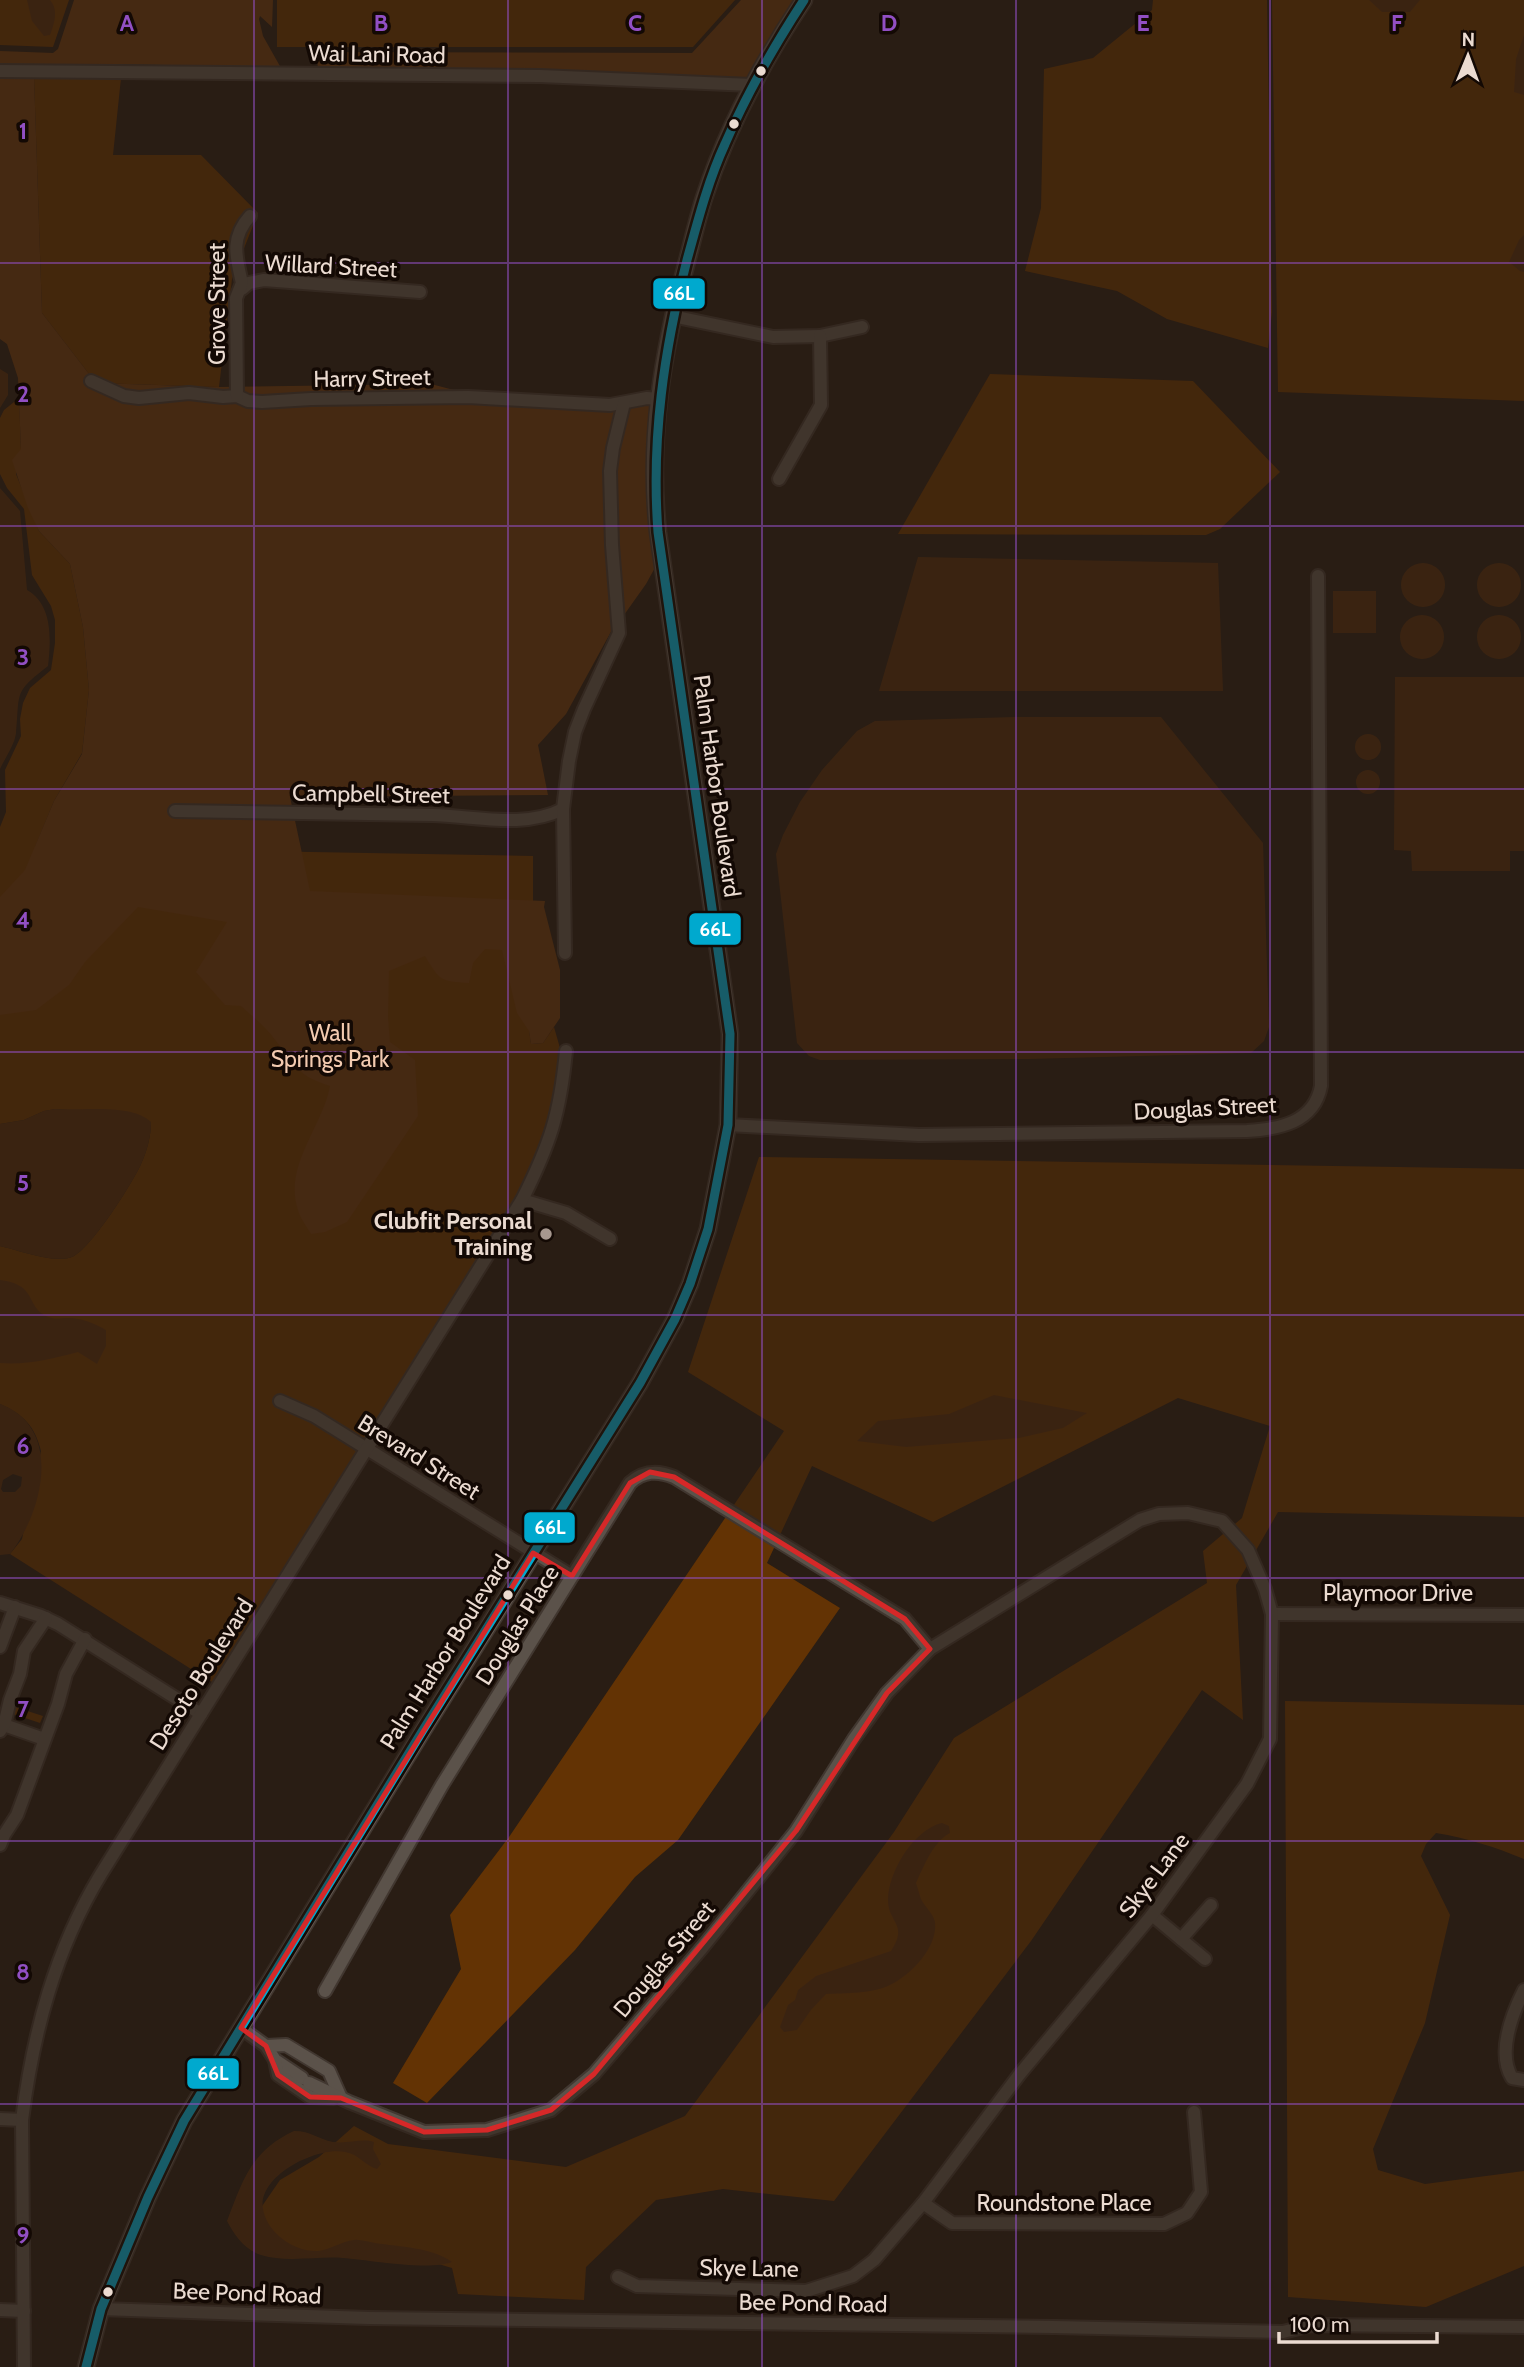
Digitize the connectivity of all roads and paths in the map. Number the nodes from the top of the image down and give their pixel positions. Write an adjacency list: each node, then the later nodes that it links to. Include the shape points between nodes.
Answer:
1 (804, 0): 3 (main road, Palm Harbor Boulevard)
2 (0, 71): 3 (street, Wai Lani Road, via 540,76)
3 (752, 85): 7 (main road, Palm Harbor Boulevard, via 704,198)
4 (250, 216): 5 (street, Grove Street, via 239,231 237,244)
5 (242, 289): 6 (street, Willard Street, via 264,280); 11 (street, Grove Street, via 236,298)
6 (420, 292)
7 (672, 316): 9 (street, via 773,337); 12 (main road, Palm Harbor Boulevard)
8 (862, 327): 9 (street)
9 (820, 336): 14 (street, via 821,405)
10 (91, 381): 11 (street, Harry Street, via 139,398 177,393)
11 (237, 396): 13 (street, Harry Street, via 262,402 468,397)
12 (657, 399): 13 (street, Harry Street); 20 (main road, Palm Harbor Boulevard, via 655,502 730,1034)
13 (624, 403): 16 (street, via 610,471 619,633 575,732)
14 (779, 479)
15 (1318, 576): 20 (street, Douglas Street, via 1321,1086 1312,1109 1294,1123 1247,1131 919,1135)
16 (563, 809): 17 (street, Campbell Street, via 528,820); 18 (street)
17 (175, 811)
18 (565, 953)
19 (566, 1051): 21 (street, Desoto Boulevard, via 553,1130)
20 (729, 1125): 25 (main road, Palm Harbor Boulevard, via 708,1229 675,1319)
21 (522, 1200): 22 (street, via 566,1213); 24 (street, Desoto Boulevard)
22 (610, 1239)
23 (281, 1401): 24 (street, Brevard Street)
24 (366, 1450): 25 (street, Brevard Street); 35 (street, Desoto Boulevard)
25 (533, 1553): 26 (street, Brevard Street); 45 (main road, Palm Harbor Boulevard)
26 (572, 1576): 34 (street, Douglas Place, via 630,1483 637,1476 661,1472 905,1619); 44 (street, Douglas Place, via 442,1785)
27 (0, 1603): 28 (street)
28 (15, 1607): 31 (street); 33 (street)
29 (1272, 1614): 30 (street, Playmoor Drive); 34 (street, Skye Lane, via 1248,1550 1222,1521 1188,1513 1159,1514 1140,1520); 40 (street, Skye Lane, via 1270,1739 1247,1784)
30 (1524, 1615)
31 (46, 1618): 32 (street); 36 (street, via 24,1651)
32 (85, 1639): 35 (street); 37 (street, via 66,1674)
33 (0, 1647)
34 (930, 1649): 49 (street, Douglas Street, via 887,1693 796,1831 702,1948 594,2074 551,2110 487,2130 424,2132)
35 (201, 1714): 52 (street, Desoto Boulevard, via 69,1934 43,2008)
36 (2, 1728): 37 (street)
37 (44, 1739): 38 (street, via 17,1815)
38 (1, 1838)
39 (1211, 1905): 41 (street)
40 (1152, 1915): 41 (street); 53 (street, Skye Lane, via 1019,2075)
41 (1181, 1939): 42 (street)
42 (1205, 1959)
43 (1524, 1990): 48 (street, via 1506,2044 1505,2066 1513,2078)
44 (325, 1991)
45 (241, 2028): 46 (street, Douglas Street); 55 (main road, Palm Harbor Boulevard, via 184,2120)
46 (266, 2046): 47 (street, Douglas Street); 49 (street, Douglas Street, via 286,2045 329,2071)
47 (275, 2060): 49 (street, Douglas Street); 49 (street, via 278,2075 310,2096)
48 (1524, 2080)
49 (341, 2098)
50 (1194, 2112): 53 (street, Roundstone Place, via 1201,2192 1187,2213 1164,2224 951,2223)
51 (0, 2119): 52 (street)
52 (22, 2120): 57 (street, Desoto Boulevard)
53 (923, 2203): 54 (street, Skye Lane, via 874,2260 853,2276 806,2291 637,2286)
54 (618, 2277)
55 (101, 2309): 58 (street, Bee Pond Road, via 382,2318 1283,2332 1311,2325); 60 (main road, Palm Harbor Boulevard)
56 (0, 2310): 57 (street)
57 (24, 2311): 59 (street, Desoto Boulevard)
58 (1524, 2327)
59 (24, 2367)
60 (86, 2367)

